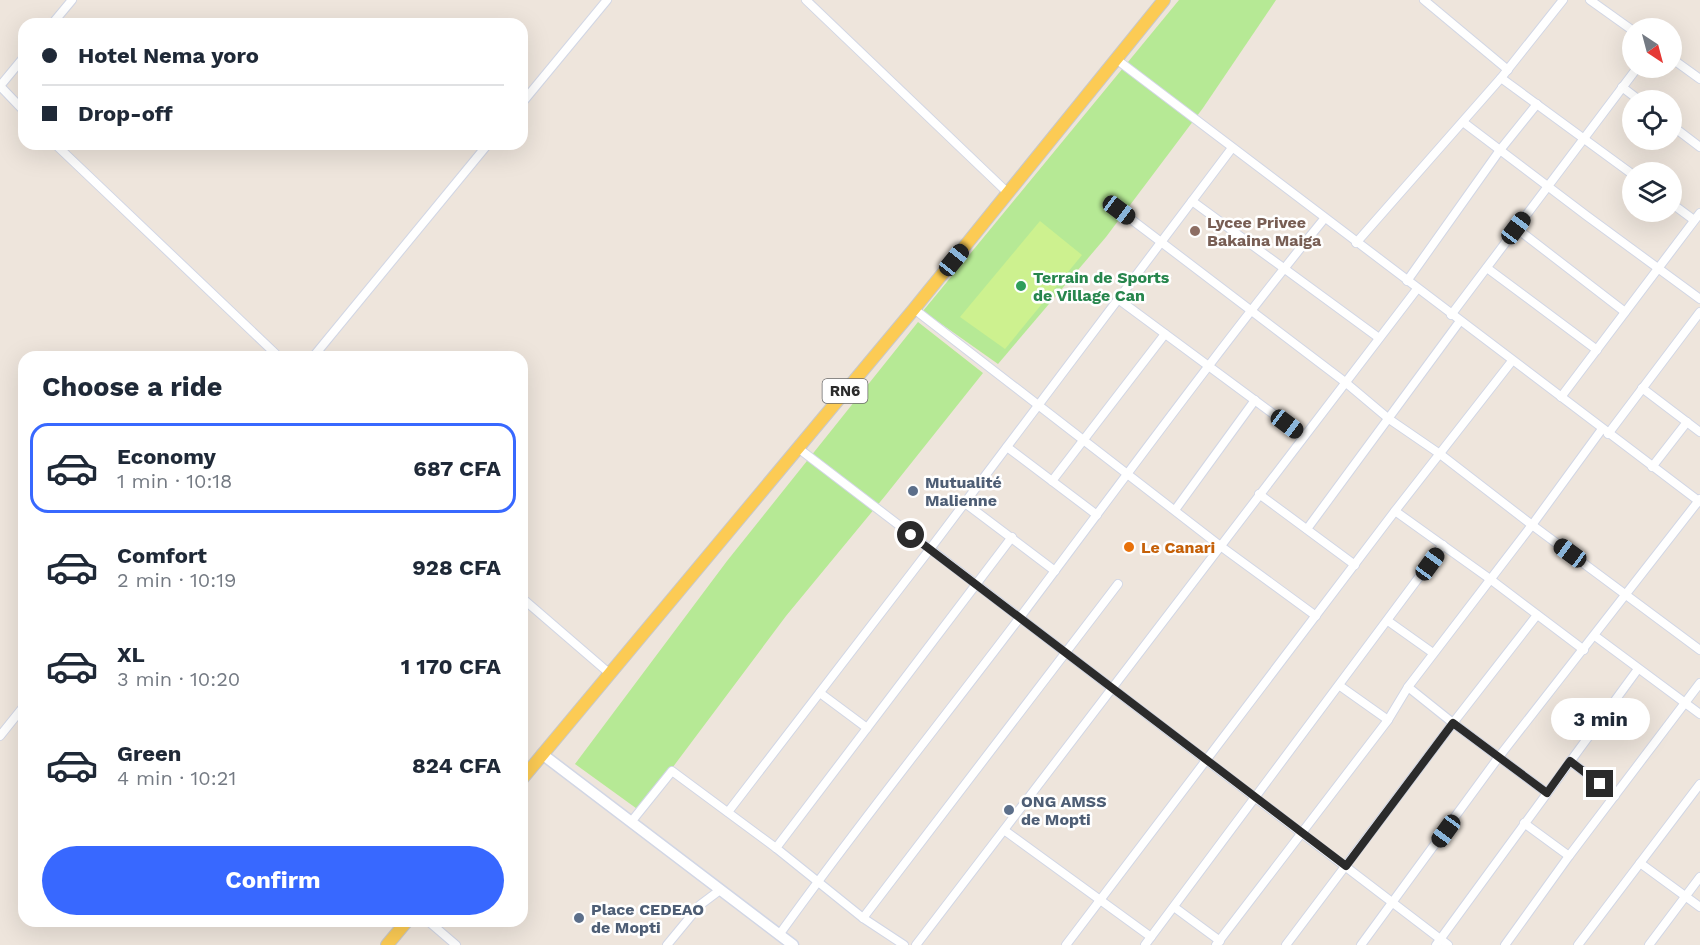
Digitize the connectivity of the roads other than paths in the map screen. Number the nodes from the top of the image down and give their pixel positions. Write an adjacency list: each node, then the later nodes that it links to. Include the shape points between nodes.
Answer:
1 (72, 0): 8 (street)
2 (607, 0): 20 (street)
3 (806, 0): 33 (street)
4 (1164, 0): 10 (main road, RN6)
5 (1424, 0): 13 (street)
6 (1563, 0): 13 (street)
7 (1590, 0): 9 (street)
8 (57, 18)
9 (1622, 23)
10 (1116, 59): 27 (street); 33 (main road, RN6)
11 (18, 64): 17 (street)
12 (1682, 66): 16 (street)
13 (1508, 70): 14 (street)
14 (1501, 78): 21 (street); 23 (street)
15 (1629, 78): 18 (street)
16 (1700, 79)
17 (0, 86): 22 (street)
18 (1622, 87): 19 (street); 25 (street)
19 (1626, 90)
20 (528, 96)
21 (1537, 104): 25 (street); 30 (street)
22 (18, 105)
23 (1463, 122): 30 (street); 42 (street)
24 (1682, 133): 26 (street)
25 (1584, 139): 31 (street); 32 (street)
26 (1700, 147)
27 (1232, 148): 34 (street); 38 (street)
28 (61, 150): 59 (street)
29 (483, 150): 60 (street)
30 (1500, 150): 32 (street); 46 (street)
31 (1622, 167)
32 (1548, 186): 40 (street); 45 (street)
33 (1008, 193): 50 (main road, RN6)
34 (1192, 201): 41 (street); 43 (street)
35 (1119, 210): 41 (street)
36 (1682, 211): 39 (street)
37 (1700, 213): 39 (street)
38 (1324, 219): 42 (street); 43 (street)
39 (1694, 220): 45 (street)
40 (1516, 228): 44 (street); 52 (street)
41 (1161, 242): 48 (street); 51 (street)
42 (1356, 243): 46 (street)
43 (1284, 267): 51 (street); 57 (street)
44 (1486, 268): 54 (street); 58 (street)
45 (1659, 268): 49 (street); 52 (street)
46 (1407, 281): 47 (street)
47 (1417, 289): 54 (street); 57 (street)
48 (1118, 299): 56 (street); 67 (street)
49 (1700, 299)
50 (914, 309): 67 (street); 75 (main road, RN6)
51 (1250, 310): 62 (street); 63 (street)
52 (1625, 312): 58 (street)
53 (1700, 312): 64 (street)
54 (1451, 315): 55 (street)
55 (1460, 321): 61 (street); 68 (street)
56 (1165, 334): 62 (street); 73 (street)
57 (1379, 338): 63 (street)
58 (1597, 350): 65 (street)
59 (273, 351)
60 (318, 351)
61 (1512, 361): 65 (street); 76 (street)
62 (1207, 366): 66 (street); 78 (street)
63 (1345, 382): 68 (street); 72 (street)
64 (1642, 388): 69 (street); 70 (street)
65 (1561, 397): 70 (street)
66 (1255, 400): 72 (street); 83 (street)
67 (1038, 405): 73 (street); 74 (street)
68 (1389, 419): 76 (street); 87 (street)
69 (1686, 422): 71 (street); 77 (street)
70 (1605, 431): 77 (street); 86 (street)
71 (1700, 432)
72 (1303, 436): 80 (street)
73 (1084, 440): 78 (street); 79 (street)
74 (1007, 447): 79 (street); 82 (street)
75 (798, 448): 91 (street); 109 (main road, RN6)
76 (1440, 454): 84 (street); 86 (street)
77 (1652, 467): 81 (street)
78 (1128, 473): 83 (street); 85 (street)
79 (1052, 481): 85 (street)
80 (1259, 494): 87 (street); 89 (street)
81 (1700, 501): 97 (street)
82 (965, 503): 88 (street); 91 (street)
83 (1175, 510): 89 (street)
84 (1395, 511): 90 (street); 92 (street)
85 (1097, 515): 93 (street)
86 (1532, 525): 94 (street); 97 (street)
87 (1307, 529): 92 (street)
88 (1012, 537): 93 (street); 95 (street)
89 (1220, 545): 100 (street); 113 (street)
90 (1443, 545): 94 (street); 102 (street)
91 (930, 549): 95 (street); 114 (street)
92 (1355, 565): 100 (street)
93 (1055, 571): 101 (street)
94 (1490, 579): 99 (street); 107 (street)
95 (976, 584): 101 (street); 120 (street)
96 (1118, 584): 106 (street)
97 (1626, 595): 103 (street); 105 (street)
98 (528, 603): 109 (street)
99 (1537, 615): 104 (street); 119 (street)
100 (1316, 616): 124 (street)
101 (1019, 618): 106 (street); 141 (street)
102 (1388, 621): 107 (street); 111 (street)
103 (1595, 636): 104 (street); 108 (street)
104 (1584, 650): 123 (street)
105 (1700, 650)
106 (1065, 653): 113 (street); 148 (street)
107 (1433, 653): 112 (street)
108 (1638, 669): 115 (street); 125 (street)
109 (609, 673): 122 (main road, RN6)
110 (1700, 683): 115 (street)
111 (1340, 686): 118 (street); 130 (street)
112 (1408, 687): 118 (street); 119 (street)
113 (1112, 688): 124 (street); 134 (street)
114 (820, 693): 120 (street); 131 (street)
115 (1685, 703): 117 (street); 129 (street)
116 (18, 714): 121 (street)
117 (1700, 714)
118 (1388, 720): 135 (street)
119 (1453, 723): 123 (street); 139 (street)
120 (867, 728): 136 (street)
121 (0, 736)
122 (542, 754): 126 (main road, RN6); 132 (street)
123 (1498, 758): 128 (street); 145 (street)
124 (1207, 760): 130 (street); 144 (street)
125 (1570, 761): 128 (street); 129 (street)
126 (528, 772)
127 (1700, 784): 138 (street)
128 (1547, 793): 133 (street)
129 (1615, 796): 137 (street)
130 (1255, 797): 135 (street); 146 (street)
131 (728, 812): 132 (street, via 672,771); 136 (street)
132 (631, 822): 142 (street)
133 (1524, 823): 137 (street); 153 (street)
134 (1004, 830): 144 (street); 160 (street)
135 (1302, 833): 139 (street); 154 (street)
136 (776, 848): 141 (street)
137 (1569, 856): 166 (street)
138 (1640, 863): 143 (street); 167 (street)
139 (1346, 866): 145 (street); 163 (street)
140 (1700, 877): 143 (street)
141 (818, 881): 148 (street); 151 (street)
142 (720, 890): 151 (street); 157 (street, via 700,905)
143 (1686, 897): 147 (street); 168 (street)
144 (1100, 900): 152 (street); 161 (street)
145 (1393, 903): 153 (street); 164 (street)
146 (1174, 907): 152 (street); 154 (street)
147 (1700, 907)
148 (863, 918): 159 (street)
149 (402, 927): 155 (main road)
150 (435, 927): 156 (street)
151 (779, 935): 158 (street)
152 (1151, 937): 162 (street)
153 (1438, 942): 165 (street)
154 (1218, 943)
155 (387, 945)
156 (456, 945)
157 (667, 945)
158 (793, 945)
159 (904, 945)
160 (916, 945)
161 (1066, 945)
162 (1145, 945)
163 (1286, 945)
164 (1361, 945)
165 (1449, 945)
166 (1505, 945)
167 (1578, 945)
168 (1649, 945)

